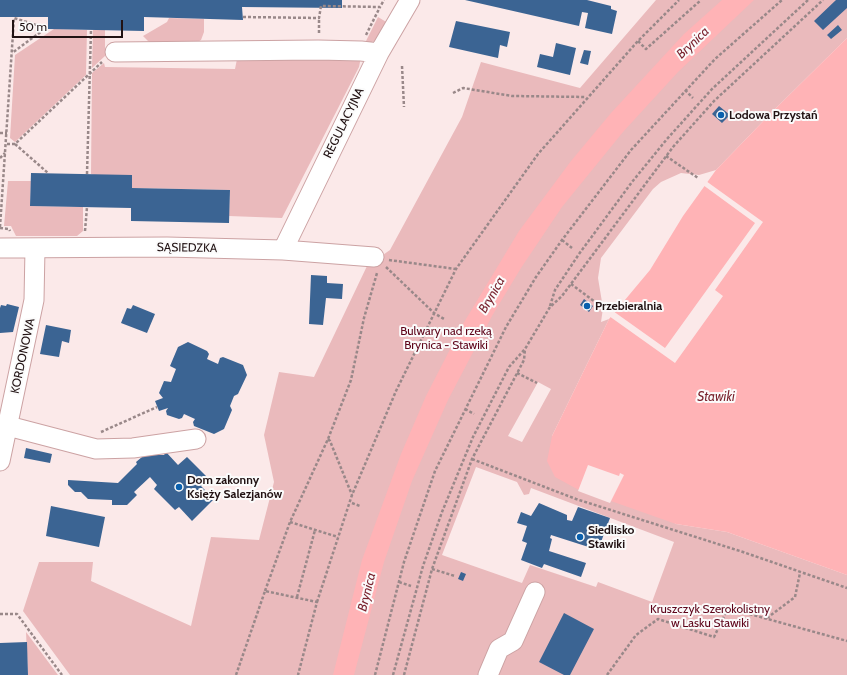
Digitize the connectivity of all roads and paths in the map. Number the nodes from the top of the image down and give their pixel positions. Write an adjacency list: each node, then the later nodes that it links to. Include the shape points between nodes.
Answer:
1 (384, 0): 8 (path)
2 (410, 0): 13 (street, REGULACYJNA)
3 (680, 0): 11 (path)
4 (701, 0): 11 (path, via 646,50)
5 (782, 0): 17 (path, via 715,58)
6 (808, 0): 41 (path, via 716,85 662,144 563,278 555,290)
7 (823, 0): 27 (path, via 714,101)
8 (380, 7): 9 (path, via 321,6 319,18); 13 (path, via 362,44)
9 (243, 17)
10 (91, 30): 16 (path)
11 (638, 41): 19 (path)
12 (115, 52): 13 (street); 16 (path)
13 (370, 52): 37 (street, REGULACYJNA)
14 (12, 53): 14 (path, via 14,18 46,28 35,36); 23 (path)
15 (402, 66): 21 (path)
16 (90, 72): 25 (path); 30 (path)
17 (685, 90): 20 (path); 33 (path, via 631,150)
18 (453, 93): 19 (path, via 463,88 512,96)
19 (587, 97): 39 (path, via 538,154)
20 (693, 98)
21 (404, 107)
22 (0, 133): 23 (path)
23 (7, 134): 24 (path)
24 (7, 144): 25 (path); 26 (path)
25 (15, 144): 29 (path)
26 (6, 152): 28 (path); 32 (path)
27 (666, 156): 31 (path); 40 (path)
28 (0, 158)
29 (48, 173)
30 (87, 174)
31 (698, 178)
32 (0, 227)
33 (562, 240): 36 (path); 49 (path, via 506,327)
34 (0, 248): 35 (street, SĄSIEDZKA)
35 (35, 248): 37 (street, SĄSIEDZKA, via 167,247); 51 (street, KORDONOWA, via 34,300)
36 (572, 248)
37 (283, 250): 38 (street, SĄSIEDZKA)
38 (378, 259): 39 (path); 43 (path); 53 (path, via 351,380)
39 (456, 269): 43 (path)
40 (571, 284): 41 (path); 42 (path)
41 (550, 307): 45 (path)
42 (606, 310)
43 (434, 313): 44 (path); 57 (path, via 396,391)
44 (444, 319)
45 (525, 348): 46 (path, via 524,360); 80 (path, via 509,367 496,390 453,483 427,554)
46 (517, 372): 47 (path); 55 (path)
47 (537, 383)
48 (157, 407): 54 (path)
49 (465, 409): 50 (path); 66 (path, via 435,472)
50 (474, 414)
51 (8, 426): 54 (street); 56 (street, KORDONOWA)
52 (196, 439): 54 (street, via 133,448 96,449)
53 (328, 439): 57 (path); 60 (path)
54 (73, 444)
55 (472, 459): 63 (path); 64 (path, via 588,504 743,552)
56 (0, 461)
57 (352, 495): 62 (path)
58 (352, 503): 59 (path)
59 (360, 506)
60 (290, 522): 61 (path); 69 (path)
61 (315, 530): 62 (path); 71 (path)
62 (338, 538): 72 (path)
63 (432, 568): 65 (path); 81 (path)
64 (800, 573): 68 (path); 74 (path, via 795,597)
65 (455, 576)
66 (399, 582): 67 (path); 79 (path)
67 (411, 586)
68 (847, 588)
69 (265, 591): 71 (path); 77 (path)
70 (535, 592): 82 (street, via 513,641 499,650)
71 (297, 598): 72 (path)
72 (317, 602): 78 (path)
73 (0, 614): 76 (path, via 17,614)
74 (767, 619): 75 (path); 83 (path, via 728,608 714,637 658,619 636,635)
75 (847, 640)
76 (62, 675)
77 (236, 675)
78 (298, 675)
79 (375, 675)
80 (393, 675)
81 (404, 675)
82 (488, 675)
83 (607, 675)

